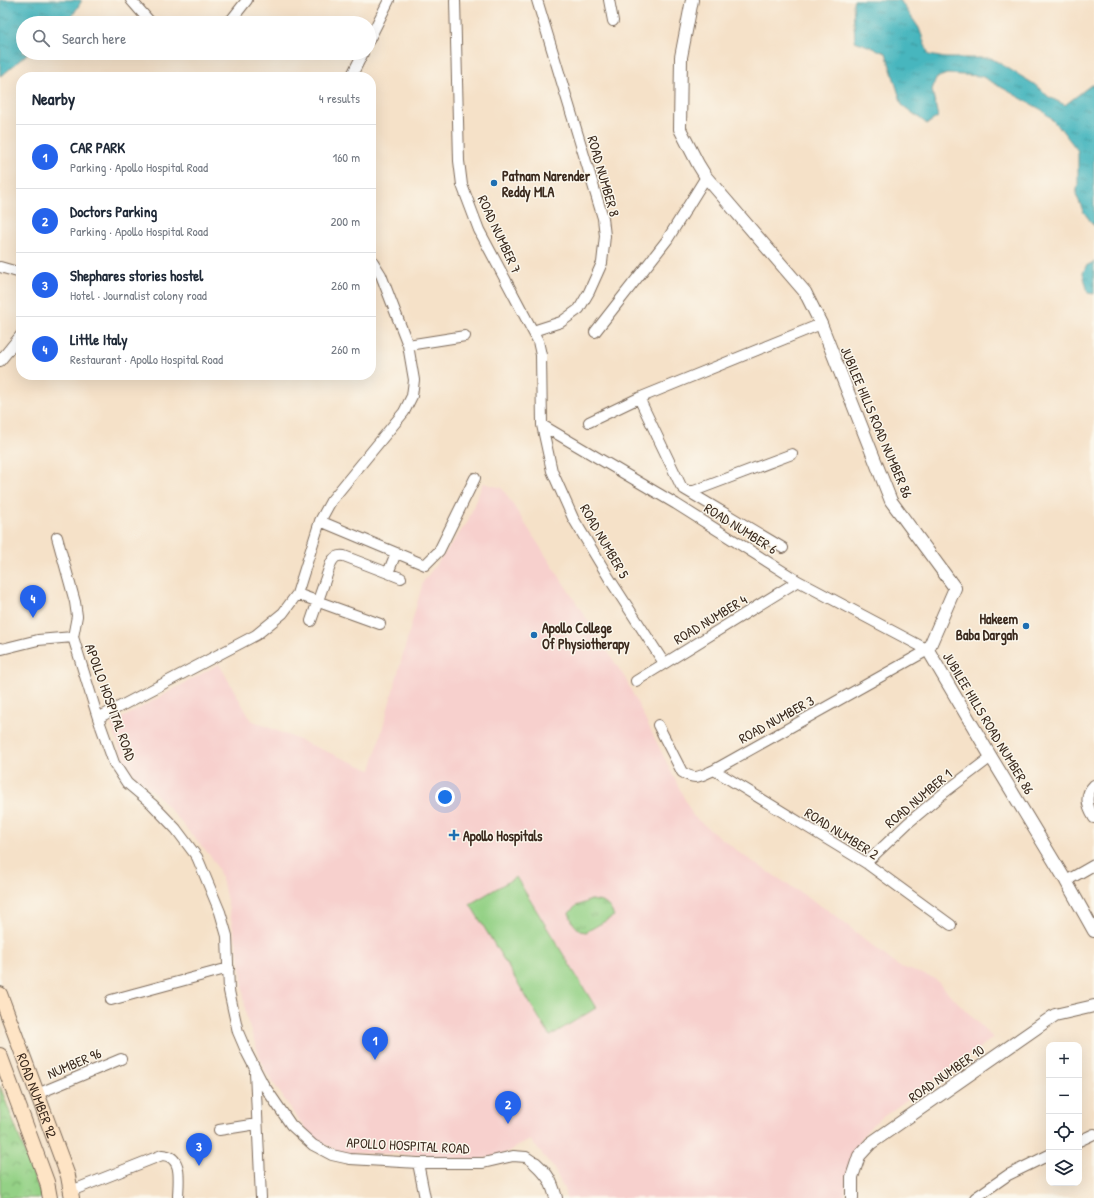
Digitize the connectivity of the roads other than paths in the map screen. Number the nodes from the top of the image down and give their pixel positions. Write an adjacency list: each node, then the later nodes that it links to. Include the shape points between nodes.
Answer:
1 (131, 0): 8 (street)
2 (247, 0): 9 (street)
3 (389, 0): 11 (street)
4 (455, 0): 19 (street, ROAD NUMBER 7, via 459,161 462,185 479,230)
5 (537, 0): 19 (street, ROAD NUMBER 8, via 603,218 605,236 602,263 578,309 561,322)
6 (609, 0): 10 (street)
7 (692, 0): 14 (street, JUBILEE HILLS ROAD NUMBER 86, via 681,57 680,129)
8 (145, 16)
9 (234, 16)
10 (613, 21)
11 (376, 26)
12 (360, 60): 13 (street)
13 (354, 72)
14 (706, 178): 18 (street, JUBILEE HILLS ROAD NUMBER 86, via 805,292); 20 (street, via 667,240)
15 (376, 267): 23 (street)
16 (0, 268): 17 (street)
17 (16, 272)
18 (821, 324): 25 (street); 44 (street, JUBILEE HILLS ROAD NUMBER 86, via 891,501 955,588)
19 (533, 331): 27 (street, ROAD NUMBER 7, via 541,355)
20 (595, 332)
21 (464, 336): 23 (street)
22 (16, 340): 24 (street)
23 (408, 345): 31 (street, via 414,380 412,396 404,412 331,501)
24 (0, 361)
25 (640, 398): 26 (street); 30 (street, via 681,486)
26 (589, 422)
27 (542, 425): 37 (street, ROAD NUMBER 6, via 676,504); 45 (street, ROAD NUMBER 5, via 552,471 573,518)
28 (792, 454): 30 (street, via 694,491)
29 (475, 478): 34 (street, via 438,551 425,565)
30 (688, 491): 33 (street)
31 (320, 521): 34 (street); 38 (street)
32 (56, 537): 42 (street, via 75,602 77,616)
33 (783, 548)
34 (396, 553): 35 (street)
35 (388, 573): 36 (street); 39 (street, via 344,556 335,557)
36 (401, 578)
37 (798, 581): 44 (street, ROAD NUMBER 6); 45 (street, ROAD NUMBER 4)
38 (297, 594): 39 (street); 47 (street, via 283,613 256,635)
39 (317, 601): 40 (street); 41 (street)
40 (311, 621)
41 (380, 624)
42 (73, 637): 43 (street, APOLLO HOSPITAL ROAD, via 38,640); 47 (street, APOLLO HOSPITAL ROAD)
43 (0, 648)
44 (928, 650): 49 (street, JUBILEE HILLS ROAD NUMBER 86); 50 (street, ROAD NUMBER 3)
45 (664, 663): 46 (street, ROAD NUMBER 4)
46 (636, 681)
47 (98, 718): 58 (street, APOLLO HOSPITAL ROAD, via 114,763 128,783 176,829 197,857 228,936)
48 (658, 725): 50 (street, ROAD NUMBER 3, via 682,772 695,777)
49 (991, 757): 53 (street, ROAD NUMBER 1, via 914,818); 55 (street, JUBILEE HILLS ROAD NUMBER 86)
50 (714, 770): 53 (street, ROAD NUMBER 2)
51 (1094, 785): 52 (street, via 1087,798)
52 (1094, 818)
53 (866, 863): 56 (street, ROAD NUMBER 2)
54 (1094, 865): 55 (street)
55 (1066, 881): 57 (street, JUBILEE HILLS ROAD NUMBER 86)
56 (951, 925)
57 (1094, 931)
58 (229, 968): 60 (street); 64 (street, APOLLO HOSPITAL ROAD, via 229,991 238,1032)
59 (0, 994): 65 (main road, ROAD NUMBER 92)
60 (111, 1000)
61 (1094, 1006): 79 (street, ROAD NUMBER 10, via 1055,1015 871,1143 859,1156 852,1177)
62 (0, 1055): 74 (main road, ROAD NUMBER 92, via 47,1182)
63 (121, 1059): 65 (street, NUMBER 96)
64 (255, 1068): 66 (street); 71 (street, APOLLO HOSPITAL ROAD, via 291,1125 313,1145 332,1155 350,1159)
65 (37, 1094): 73 (main road, ROAD NUMBER 92, via 68,1176)
66 (257, 1124): 67 (street); 76 (street)
67 (219, 1130)
68 (1094, 1134): 69 (street)
69 (1082, 1140)
70 (1046, 1156): 80 (street, via 1008,1175)
71 (418, 1163): 72 (street, APOLLO HOSPITAL ROAD, via 483,1163 513,1156 526,1157); 77 (street)
72 (535, 1163): 78 (street, APOLLO HOSPITAL ROAD, via 546,1174)
73 (71, 1194): 75 (street, via 162,1155 172,1158 178,1167)
74 (50, 1198)
75 (178, 1198)
76 (261, 1198)
77 (425, 1198)
78 (556, 1198)
79 (852, 1198)
80 (975, 1198)

